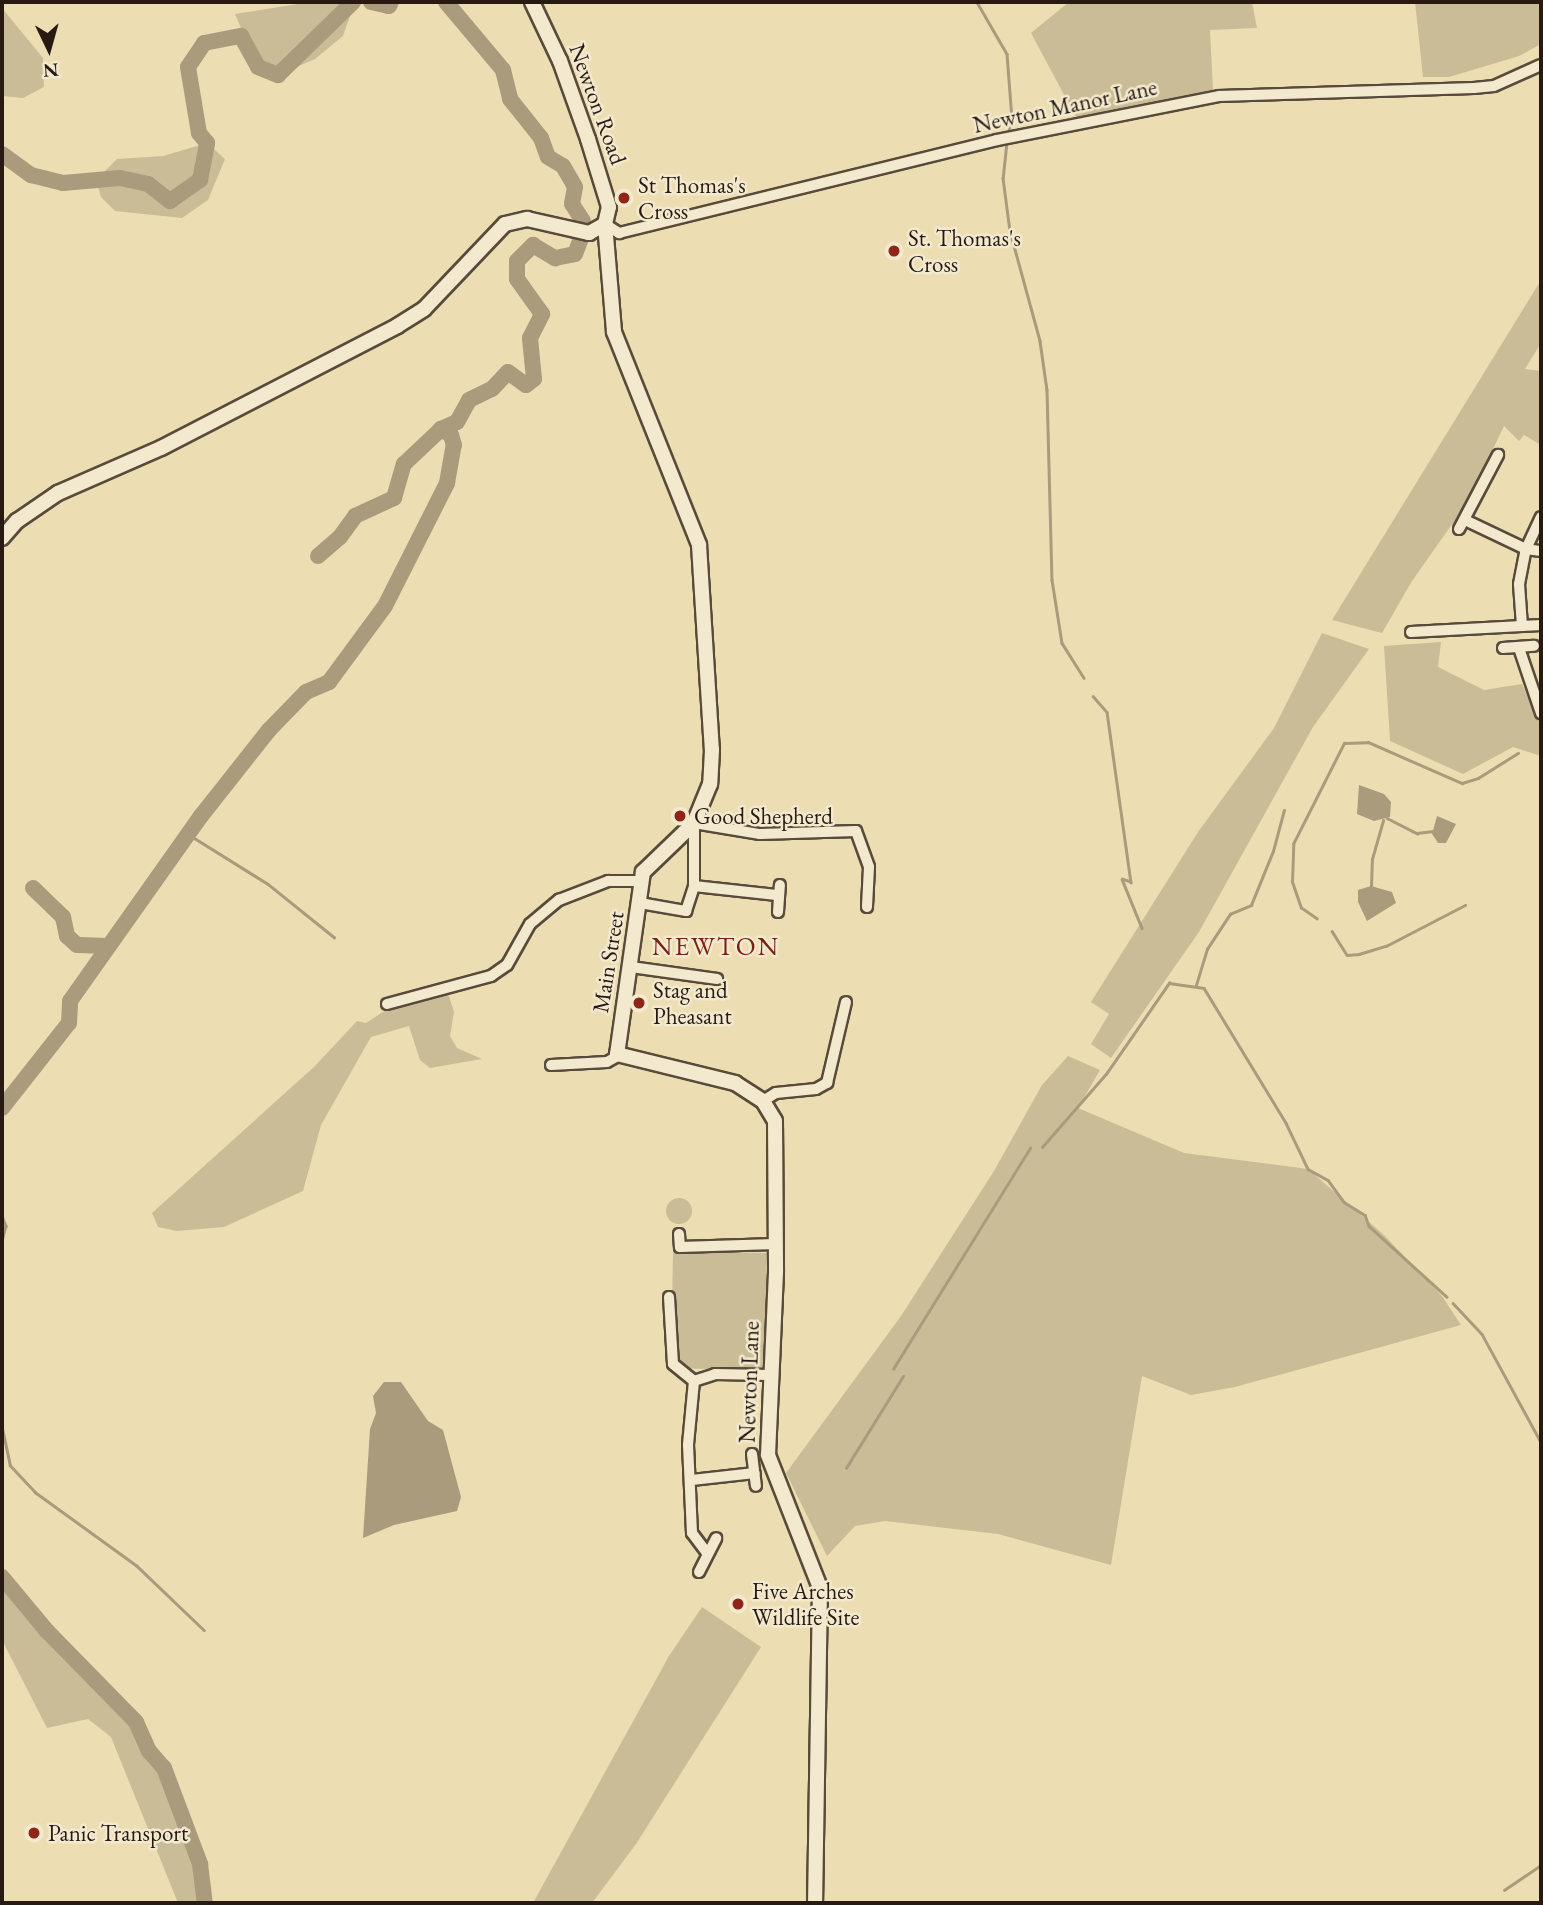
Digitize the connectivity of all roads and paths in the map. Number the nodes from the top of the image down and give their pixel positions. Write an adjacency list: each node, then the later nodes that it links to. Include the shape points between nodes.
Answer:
1 (532, 2): 3 (street, Newton Road, via 560,61 588,139 608,207)
2 (1541, 65): 3 (street, Newton Manor Lane, via 1494,86 1219,96 997,140 622,233)
3 (605, 224): 6 (street, via 589,233 527,219 505,224 424,309 397,326 161,448 58,493 17,521); 16 (street, Newton Road, via 614,332 699,545 712,750 710,784)
4 (1498, 455): 7 (street, via 1465,520)
5 (1541, 517): 7 (street)
6 (2, 538)
7 (1526, 549): 8 (street); 10 (street, via 1519,584)
8 (1541, 551)
9 (1541, 625): 10 (street)
10 (1522, 626): 11 (street)
11 (1411, 632)
12 (1534, 646): 14 (street)
13 (1503, 648): 14 (street)
14 (1519, 648): 15 (street)
15 (1541, 712)
16 (694, 823): 17 (street, via 650,863); 18 (street); 20 (street, via 760,834 856,831 869,867)
17 (642, 881): 19 (street, Main Street); 25 (street, via 607,881 559,900 530,924 507,965 491,976)
18 (694, 886): 19 (street, via 686,911); 21 (street, via 779,890)
19 (640, 903): 22 (street, Main Street)
20 (867, 907)
21 (778, 912)
22 (631, 967): 23 (street); 26 (street, Main Street)
23 (717, 979)
24 (846, 1002): 28 (street, via 827,1083 817,1089 776,1093)
25 (387, 1004)
26 (618, 1054): 27 (street, via 607,1062); 28 (street, via 736,1083)
27 (551, 1065)
28 (763, 1101): 30 (street, Newton Lane, via 777,1132)
29 (679, 1234): 30 (street, via 680,1247)
30 (775, 1244): 32 (street, Newton Lane)
31 (669, 1297): 33 (street, via 673,1364)
32 (770, 1375): 33 (street, via 715,1374); 41 (street, Newton Lane, via 768,1455 814,1565 821,1628)
33 (694, 1381): 36 (street, via 688,1445)
34 (752, 1454): 35 (street)
35 (755, 1473): 36 (street); 37 (street)
36 (692, 1480): 39 (street, via 692,1533)
37 (757, 1486)
38 (716, 1538): 39 (street)
39 (707, 1553): 40 (street)
40 (699, 1572)
41 (815, 1903)

